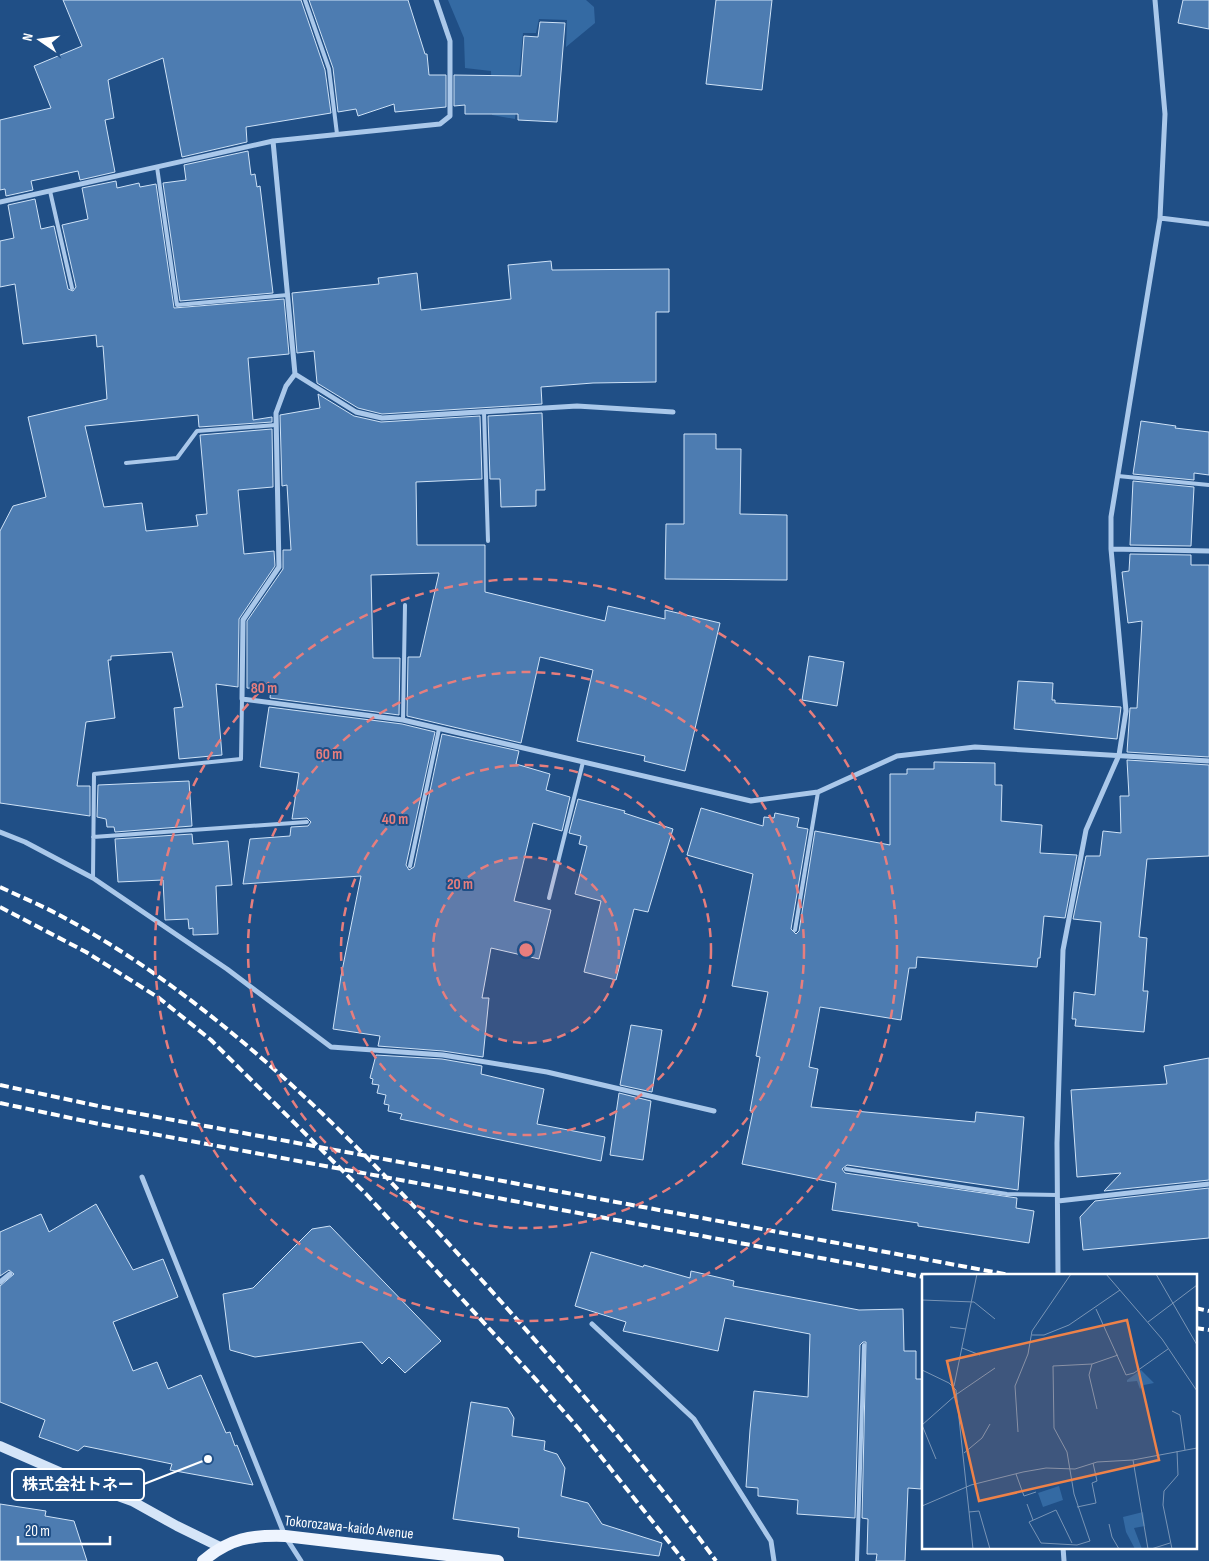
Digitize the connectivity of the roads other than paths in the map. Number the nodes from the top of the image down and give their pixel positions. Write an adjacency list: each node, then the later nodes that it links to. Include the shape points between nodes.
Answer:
1 (305, 0): 4 (lane, via 329,69)
2 (436, 0): 4 (street, via 450,41 450,116 440,124)
3 (1155, 0): 9 (street, via 1165,114)
4 (337, 134): 5 (street)
5 (273, 141): 6 (street); 12 (street)
6 (157, 167): 7 (street); 12 (lane, via 177,305)
7 (50, 191): 8 (street); 11 (lane)
8 (0, 202)
9 (1160, 218): 10 (street); 18 (street)
10 (1209, 224)
11 (72, 288)
12 (288, 294): 13 (street)
13 (296, 374): 14 (street, via 356,412 382,418); 16 (street, via 286,386 276,413)
14 (484, 412): 15 (street, via 577,406); 20 (lane)
15 (673, 412)
16 (276, 425): 17 (lane, via 197,430 177,458); 24 (street, via 279,567 243,620)
17 (126, 463)
18 (1118, 476): 19 (lane); 21 (street)
19 (1209, 485)
20 (488, 541)
21 (1111, 549): 22 (street); 27 (street, via 1126,710)
22 (1209, 552)
23 (405, 605): 25 (lane)
24 (242, 699): 25 (street); 33 (lane, via 241,759 94,774)
25 (404, 720): 26 (street)
26 (439, 729): 29 (street); 34 (lane)
27 (1119, 755): 28 (street); 30 (street, via 975,748 897,756); 42 (street, via 1086,830 1063,950)
28 (1209, 761)
29 (583, 762): 30 (street, via 751,801); 36 (lane)
30 (818, 792): 37 (lane)
31 (307, 822): 33 (lane)
32 (0, 832): 35 (street)
33 (93, 837): 35 (lane)
34 (410, 866)
35 (93, 878): 38 (street, via 227,969 330,1047 443,1055 547,1072)
36 (549, 898)
37 (795, 930)
38 (714, 1111)
39 (846, 1169): 42 (lane, via 1007,1194)
40 (142, 1177): 50 (street)
41 (1209, 1184): 43 (street)
42 (1057, 1195): 43 (street)
43 (1058, 1202): 45 (street)
44 (10, 1274): 46 (street)
45 (1058, 1274)
46 (0, 1282)
47 (592, 1324): 56 (street, via 694,1419 771,1542)
48 (864, 1345): 57 (lane)
49 (0, 1446): 51 (main road, via 132,1501)
50 (285, 1536): 51 (main road, Tokorozawa-kaido Avenue, via 253,1535); 54 (street); 55 (main road, Tokorozawa-kaido Avenue)
51 (220, 1547): 53 (main road, Tokorozawa-kaido Avenue)
52 (1064, 1548): 58 (street)
53 (203, 1561)
54 (301, 1561)
55 (498, 1561)
56 (774, 1561)
57 (857, 1561)
58 (1064, 1561)

